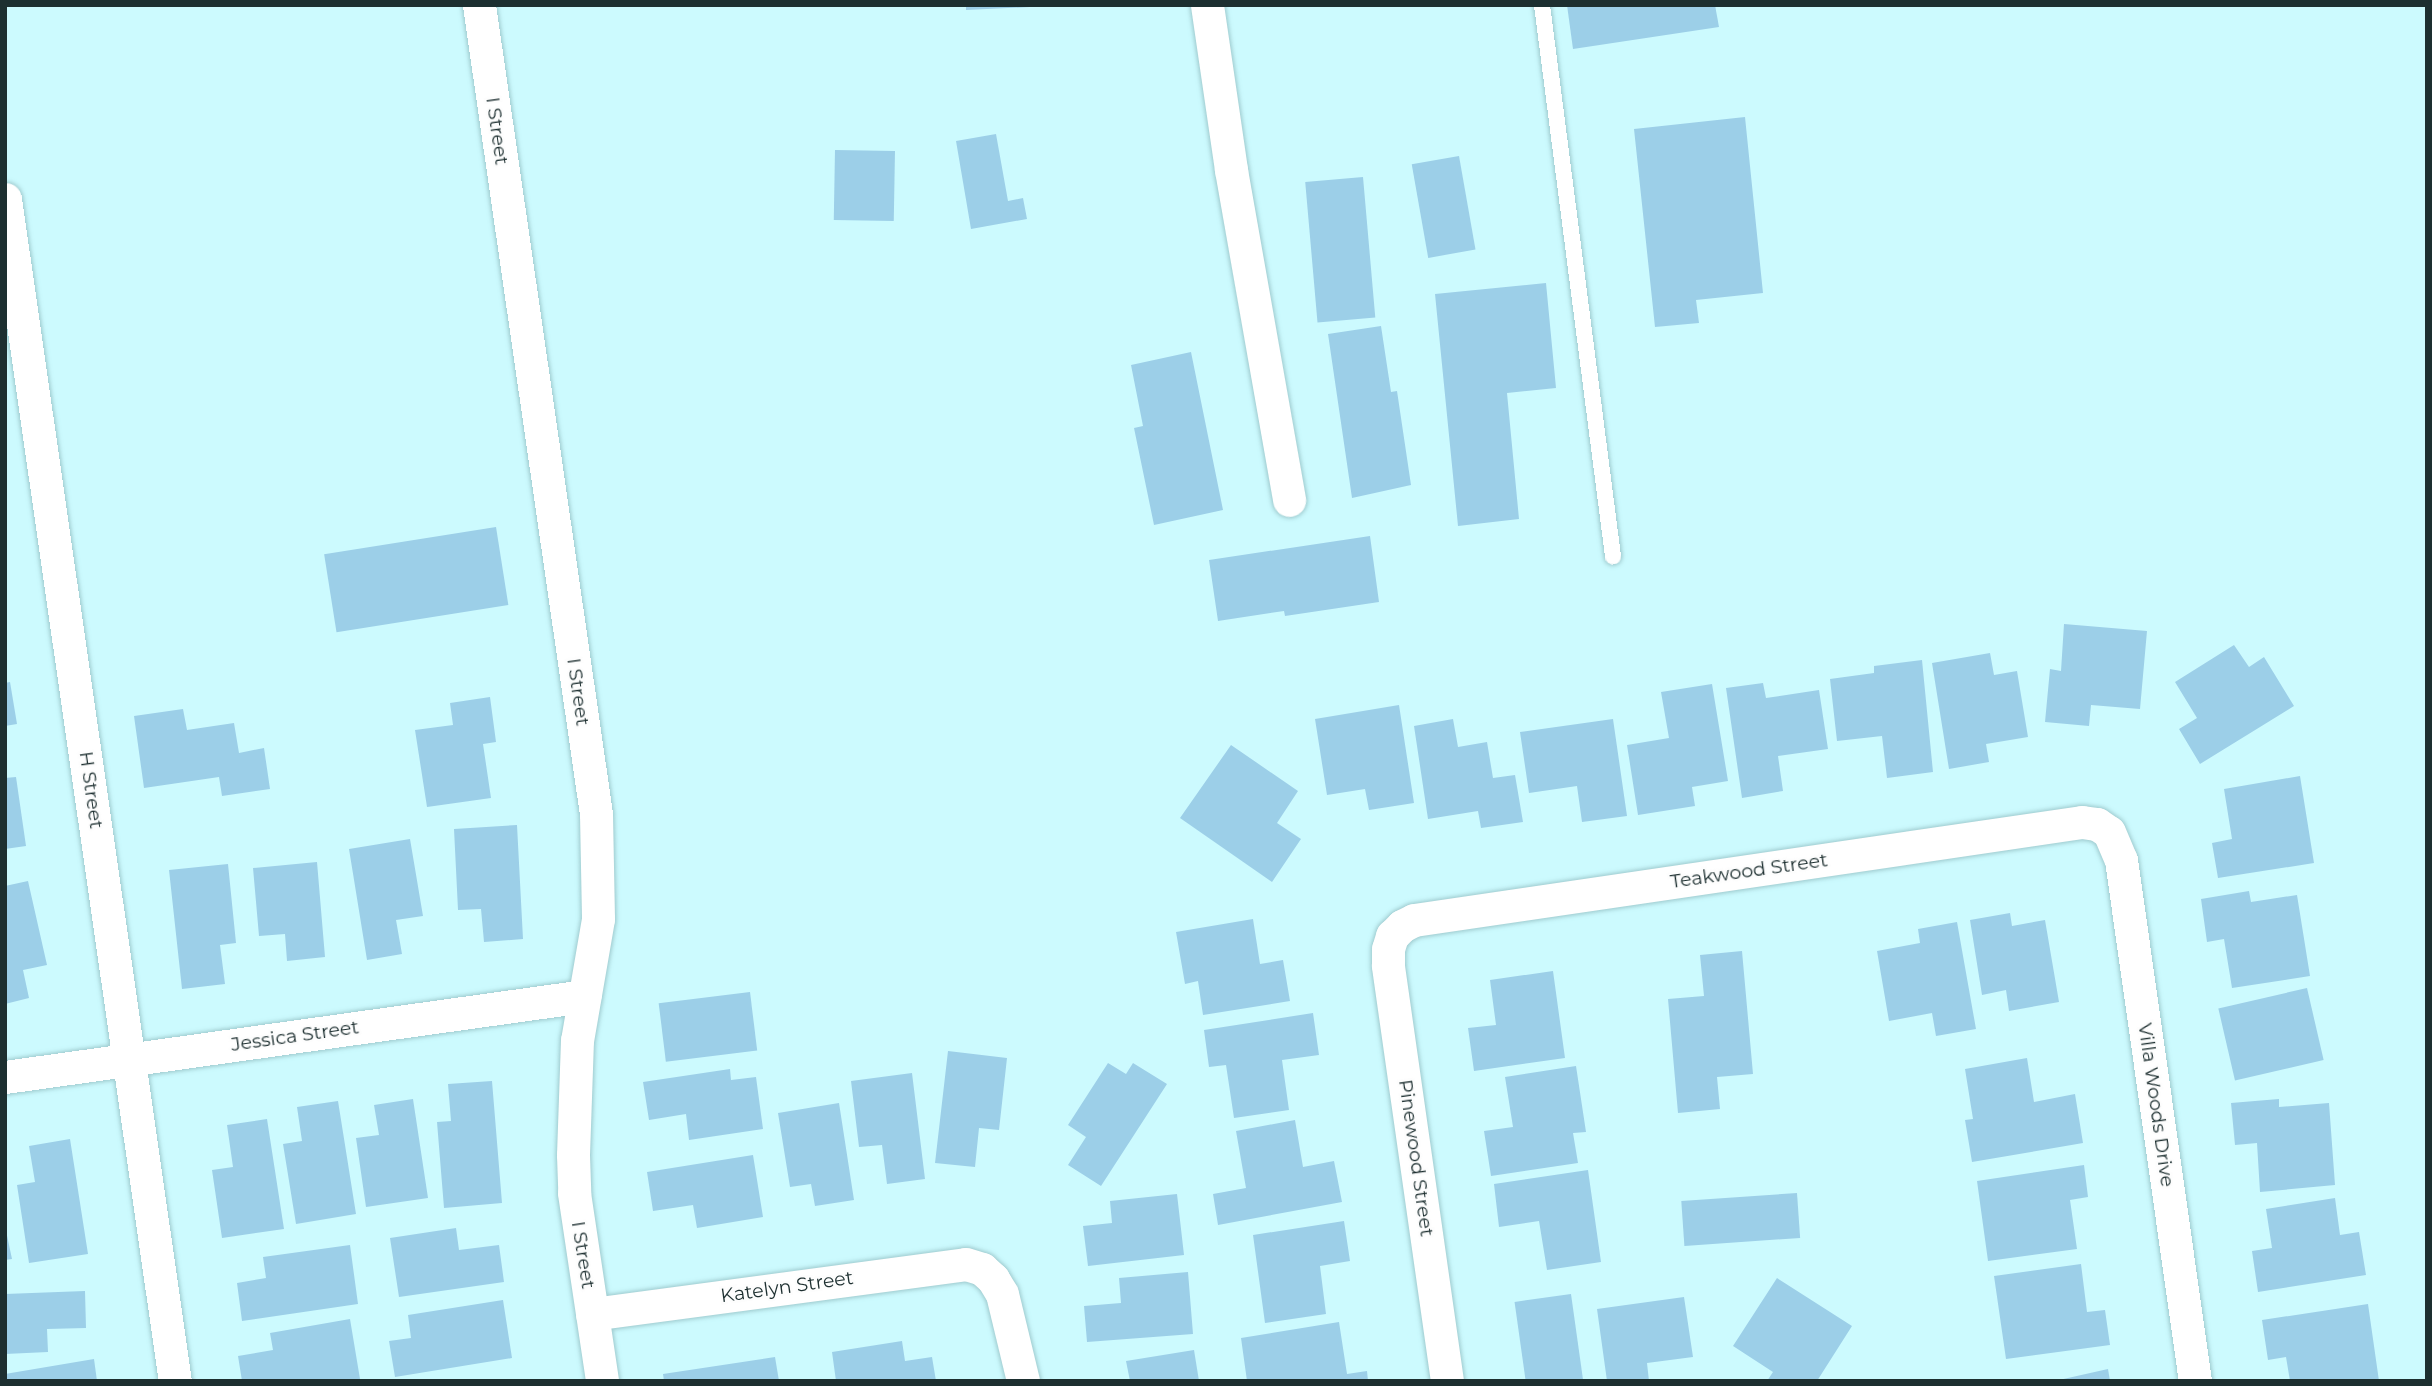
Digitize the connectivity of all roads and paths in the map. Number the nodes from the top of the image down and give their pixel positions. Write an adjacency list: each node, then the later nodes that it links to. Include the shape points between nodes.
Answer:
1 (479, 5): 9 (street, I Street, via 596,814 598,919)
2 (1207, 5): 5 (street)
3 (1542, 5): 6 (lane)
4 (5, 199): 10 (street, H Street)
5 (1289, 500)
6 (1613, 556)
7 (2109, 832): 8 (street, Teakwood Street, via 2082,822 1414,920); 17 (street, Villa Woods Drive, via 2121,860)
8 (1392, 936): 16 (street, Pinewood Street, via 1388,965)
9 (584, 996): 10 (street, Jessica Street); 12 (street, I Street, via 574,1080 574,1193)
10 (130, 1058): 11 (street, Jessica Street); 13 (street, H Street)
11 (5, 1077)
12 (593, 1314): 14 (street, I Street); 15 (street, Katelyn Street, via 966,1264 982,1269 1002,1294)
13 (175, 1381)
14 (602, 1381)
15 (1023, 1381)
16 (1447, 1381)
17 (2195, 1381)

